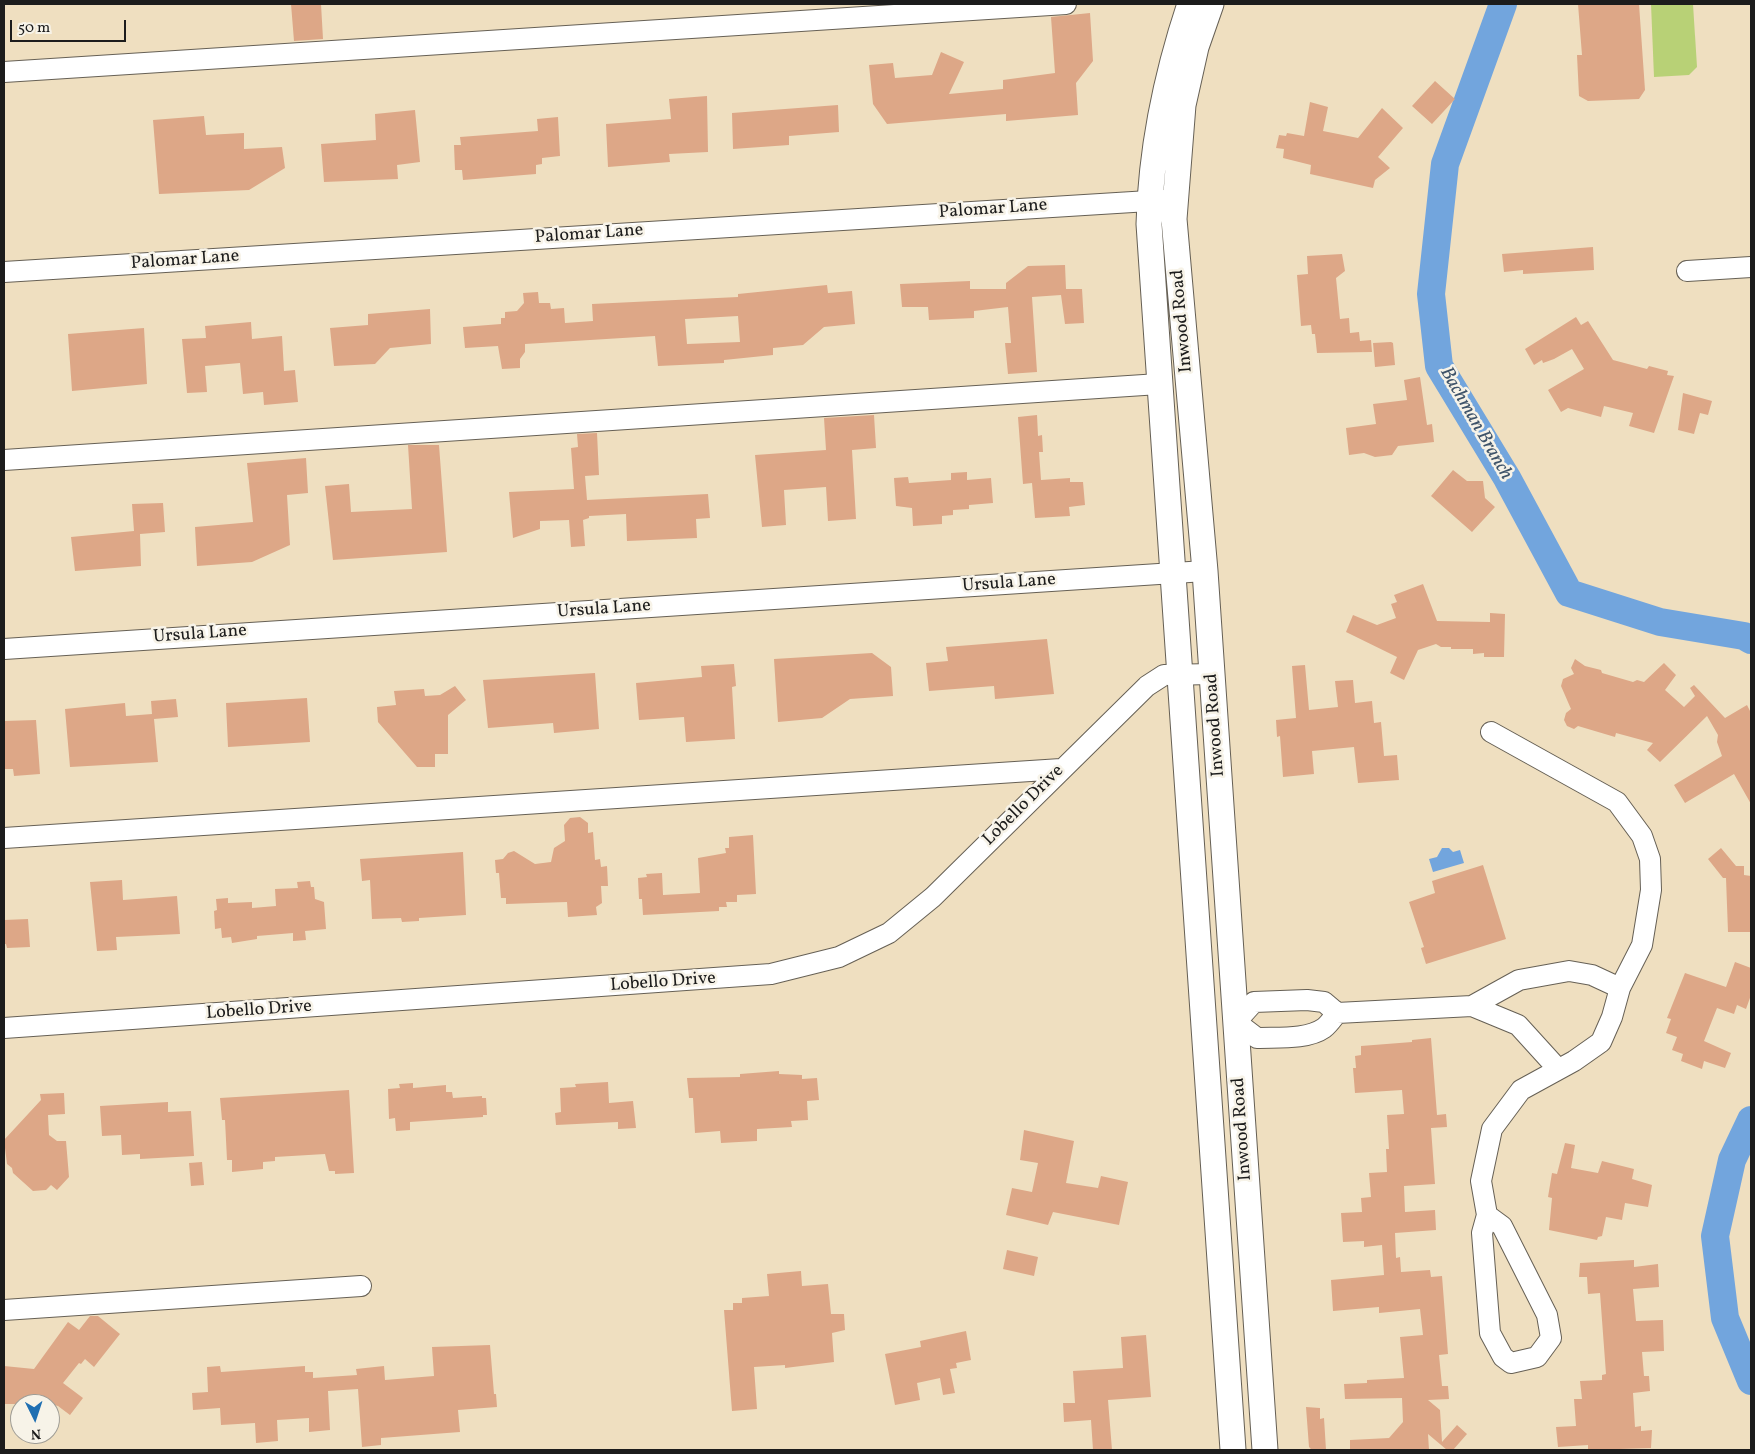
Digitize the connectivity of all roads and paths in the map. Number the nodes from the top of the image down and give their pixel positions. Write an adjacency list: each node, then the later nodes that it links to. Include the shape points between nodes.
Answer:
1 (1066, 4): 4 (street)
2 (1190, 4): 6 (main road, Inwood Road, via 1170,65 1157,127)
3 (1212, 4): 5 (main road, Inwood Road, via 1196,47 1184,105)
4 (4, 72)
5 (1174, 199): 6 (street, Palomar Lane); 12 (main road, Inwood Road)
6 (1150, 200): 9 (street, Palomar Lane); 10 (main road, Inwood Road)
7 (1751, 267): 8 (street)
8 (1687, 271)
9 (4, 272)
10 (1159, 384): 11 (street); 13 (main road, Inwood Road)
11 (4, 460)
12 (1205, 571): 13 (street, Ursula Lane); 15 (main road, Inwood Road)
13 (1172, 573): 14 (street, Ursula Lane); 16 (main road, Inwood Road)
14 (4, 649)
15 (1212, 674): 16 (street, Lobello Drive); 23 (main road, Inwood Road)
16 (1179, 675): 18 (street, Lobello Drive, via 1164,676 1147,686); 24 (main road, Inwood Road)
17 (1491, 732): 20 (street, via 1617,802 1642,836 1650,860 1651,890 1642,945)
18 (1062, 769): 19 (street); 25 (street, Lobello Drive, via 934,897 890,933 840,957 799,969 657,984)
19 (4, 838)
20 (1620, 988): 21 (street, via 1592,975 1569,971 1519,980); 26 (street, via 1601,1042)
21 (1472, 1006): 22 (street); 26 (street, via 1518,1025)
22 (1338, 1013): 23 (street, via 1324,1002 1254,1002); 23 (street, via 1324,1028 1312,1034 1257,1038)
23 (1236, 1022): 24 (main road); 31 (main road, Inwood Road)
24 (1204, 1025): 30 (main road, Inwood Road)
25 (4, 1028)
26 (1558, 1069): 27 (street, via 1522,1090 1492,1129 1481,1181)
27 (1488, 1215): 27 (street, via 1482,1233 1490,1333 1503,1357 1511,1363 1537,1357 1551,1338 1547,1315 1502,1226)
28 (361, 1286): 29 (street)
29 (4, 1310)
30 (1233, 1450)
31 (1265, 1450)

